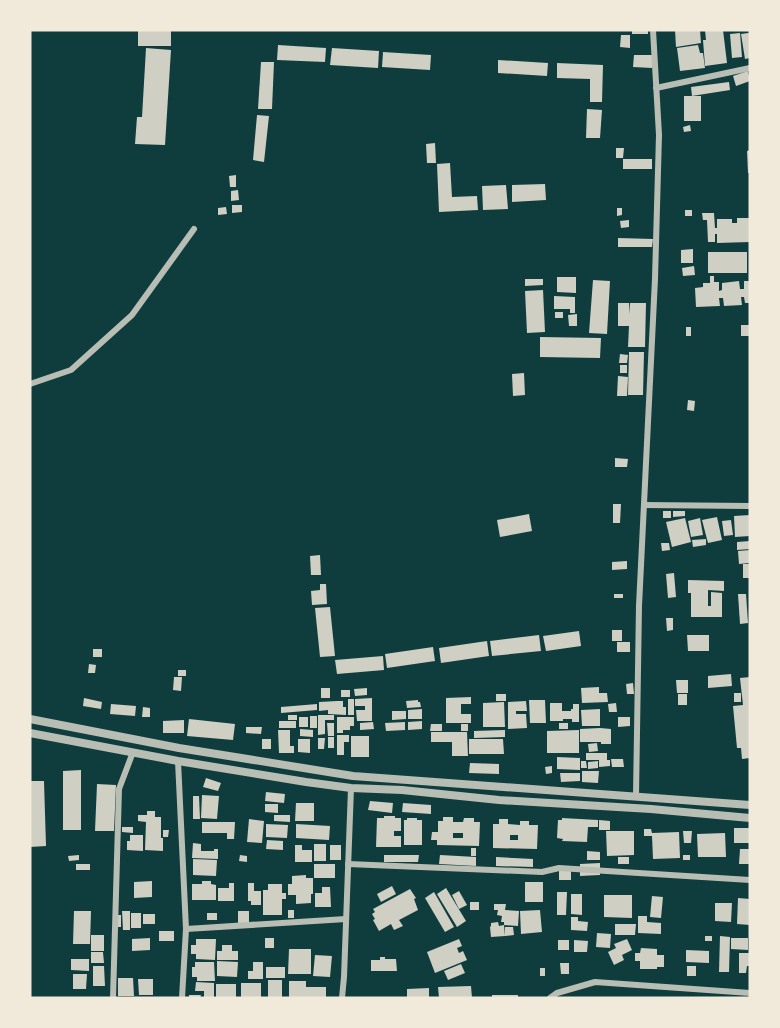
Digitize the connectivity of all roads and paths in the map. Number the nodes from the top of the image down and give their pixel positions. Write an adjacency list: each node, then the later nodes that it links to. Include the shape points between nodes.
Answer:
1 (653, 30): 3 (street)
2 (750, 68): 3 (street)
3 (656, 88): 6 (street, via 659,135 655,279)
4 (194, 229): 5 (street, via 132,315 71,370)
5 (30, 384)
6 (644, 505): 7 (street); 13 (street)
7 (750, 506)
8 (30, 719): 13 (street, via 353,776)
9 (30, 733): 10 (street)
10 (133, 752): 11 (street); 22 (street, via 118,789)
11 (178, 761): 12 (street); 19 (street)
12 (351, 788): 15 (street); 16 (street)
13 (636, 796): 14 (street)
14 (750, 805)
15 (750, 818)
16 (348, 864): 17 (street, via 542,872 559,868); 18 (street)
17 (750, 880)
18 (346, 919): 19 (street); 24 (street)
19 (186, 929): 23 (street)
20 (750, 993): 21 (street)
21 (729, 995): 25 (street, via 595,982)
22 (113, 998)
23 (182, 998)
24 (342, 998)
25 (550, 998)

